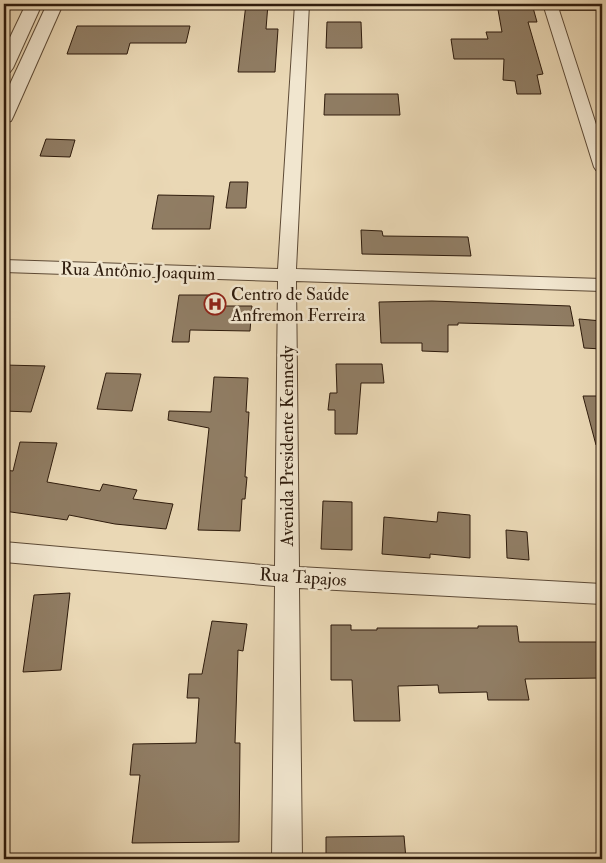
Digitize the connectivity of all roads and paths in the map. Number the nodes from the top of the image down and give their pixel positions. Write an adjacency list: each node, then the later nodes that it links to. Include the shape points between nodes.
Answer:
1 (34, 4): 6 (street)
2 (55, 4): 7 (street)
3 (302, 4): 10 (street, Avenida Presidente Kennedy)
4 (550, 5): 5 (street); 8 (street)
5 (602, 6)
6 (4, 68)
7 (4, 117)
8 (602, 168)
9 (4, 266): 10 (street, Rua Antônio Joaquim)
10 (286, 276): 11 (street, Rua Antônio Joaquim); 13 (street, Avenida Presidente Kennedy)
11 (602, 285)
12 (4, 552): 13 (street, Rua Tapajos)
13 (287, 577): 14 (street, Rua Tapajos); 15 (street, Avenida Presidente Kennedy)
14 (602, 594)
15 (287, 859)

